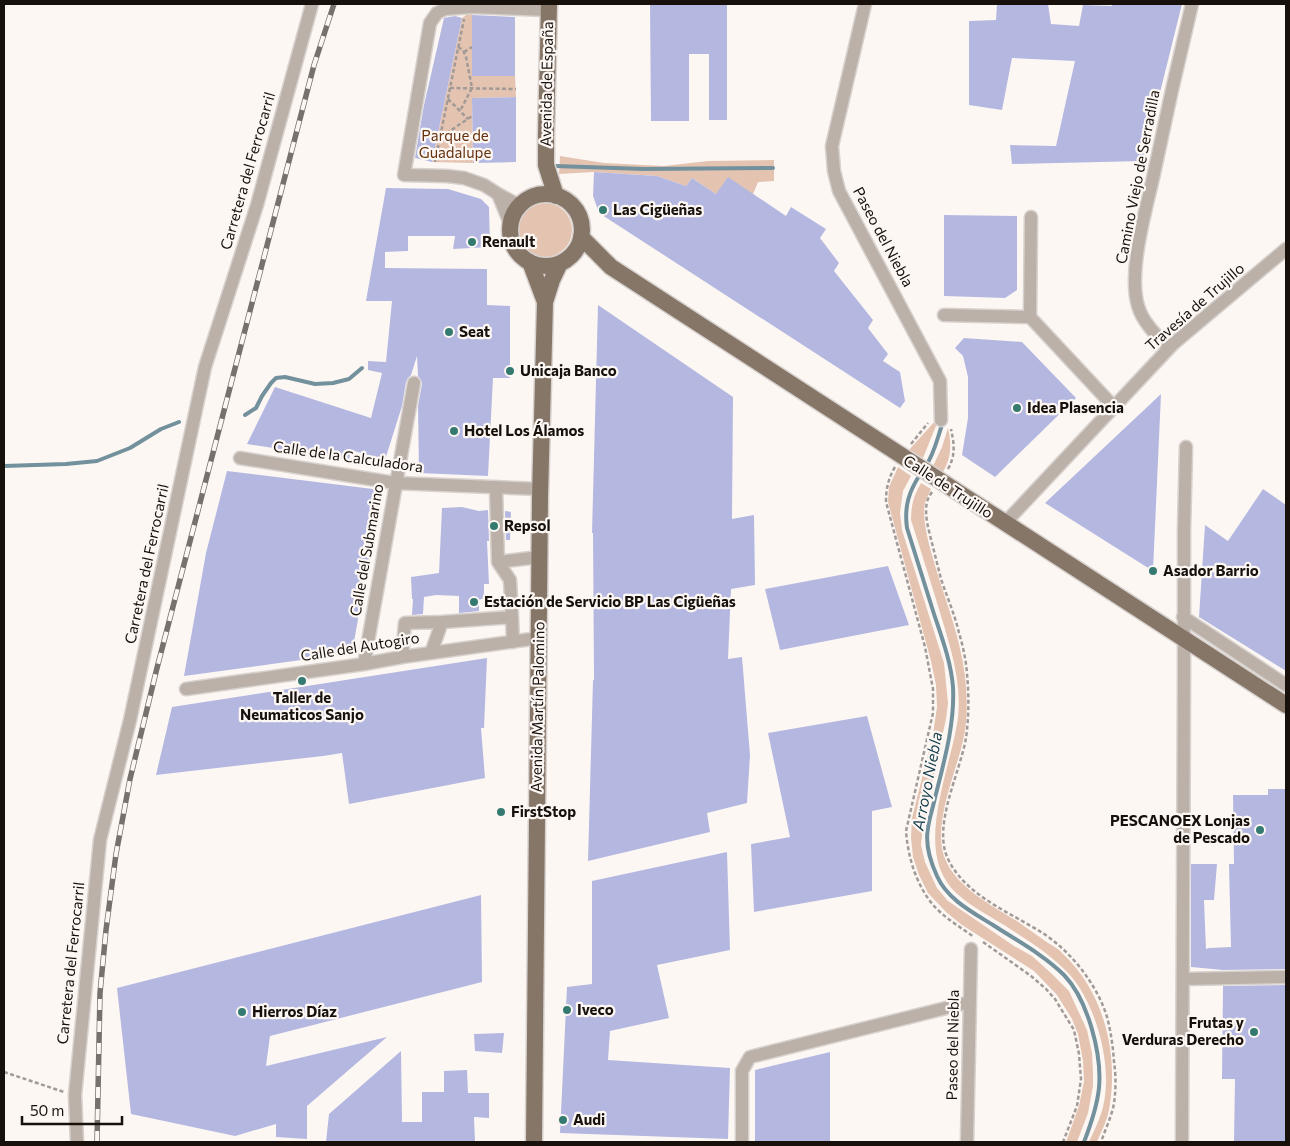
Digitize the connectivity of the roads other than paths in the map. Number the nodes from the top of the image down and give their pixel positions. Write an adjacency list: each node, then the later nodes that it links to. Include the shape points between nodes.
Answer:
1 (312, 4): 48 (street, Carretera del Ferrocarril, via 257,205 205,367 130,720 100,840 75,1095)
2 (865, 4): 23 (street, Paseo del Niebla, via 832,146 834,171 839,191 940,381)
3 (1192, 4): 20 (street, Camino Viejo de Serradilla, via 1137,251 1135,285 1138,306 1147,324)
4 (548, 7): 5 (street); 6 (main road, Avenida de España)
5 (470, 9): 7 (street, via 445,9 437,13 430,23 404,175 464,178)
6 (546, 165): 8 (main road, Avenida de España); 9 (main road, Avenida de España)
7 (498, 194): 9 (street); 11 (street)
8 (556, 196): 9 (main road, via 544,194); 12 (main road, via 572,205 578,214 582,225)
9 (526, 201): 11 (main road, via 514,215)
10 (1031, 217): 19 (street)
11 (510, 226): 15 (main road, via 514,247)
12 (581, 237): 14 (main road, via 578,246); 16 (main road)
13 (1286, 249): 20 (street, Travesía de Trujillo)
14 (566, 258): 15 (main road, via 550,266); 16 (main road); 17 (main road, Avenida Martín Palomino, via 552,280)
15 (530, 262): 17 (main road, Avenida Martín Palomino)
16 (611, 267): 29 (main road, Calle de Trujillo)
17 (545, 302): 28 (main road, Avenida Martín Palomino)
18 (944, 315): 19 (street)
19 (1030, 317): 22 (street)
20 (1169, 348): 22 (street, Travesía de Trujillo)
21 (414, 383): 26 (street, Calle del Submarino)
22 (1114, 407): 29 (street, Travesía de Trujillo)
23 (941, 420)
24 (1186, 447): 33 (street)
25 (240, 458): 26 (street, Calle de la Calculadora)
26 (395, 483): 27 (street, Calle de la Calculadora); 40 (street, Calle del Submarino)
27 (496, 487): 28 (street, Calle de la Calculadora); 31 (street)
28 (541, 489): 30 (main road, Avenida Martín Palomino)
29 (1005, 524): 36 (main road, Calle de Trujillo)
30 (540, 557): 31 (street); 35 (main road, Avenida Martín Palomino)
31 (498, 562): 32 (street, via 510,580)
32 (512, 616): 34 (street); 37 (street)
33 (1183, 617): 36 (street); 41 (street)
34 (442, 622): 38 (street); 39 (street, via 405,624)
35 (539, 638): 37 (street, Calle del Autogiro); 49 (main road, Avenida Martín Palomino)
36 (1184, 639): 43 (main road, Calle de Trujillo); 46 (street)
37 (513, 642): 38 (street, Calle del Autogiro)
38 (431, 653): 39 (street, Calle del Autogiro)
39 (402, 656): 40 (street, Calle del Autogiro)
40 (364, 664): 42 (street, Calle del Autogiro)
41 (1286, 685)
42 (186, 690)
43 (1286, 705)
44 (976, 943): 47 (street, Paseo del Niebla)
45 (1286, 977): 46 (street)
46 (1183, 978): 52 (street)
47 (970, 1002): 50 (street, via 750,1057 742,1071); 51 (street, Paseo del Niebla)
48 (77, 1142)
49 (534, 1142)
50 (742, 1142)
51 (967, 1142)
52 (1182, 1142)

